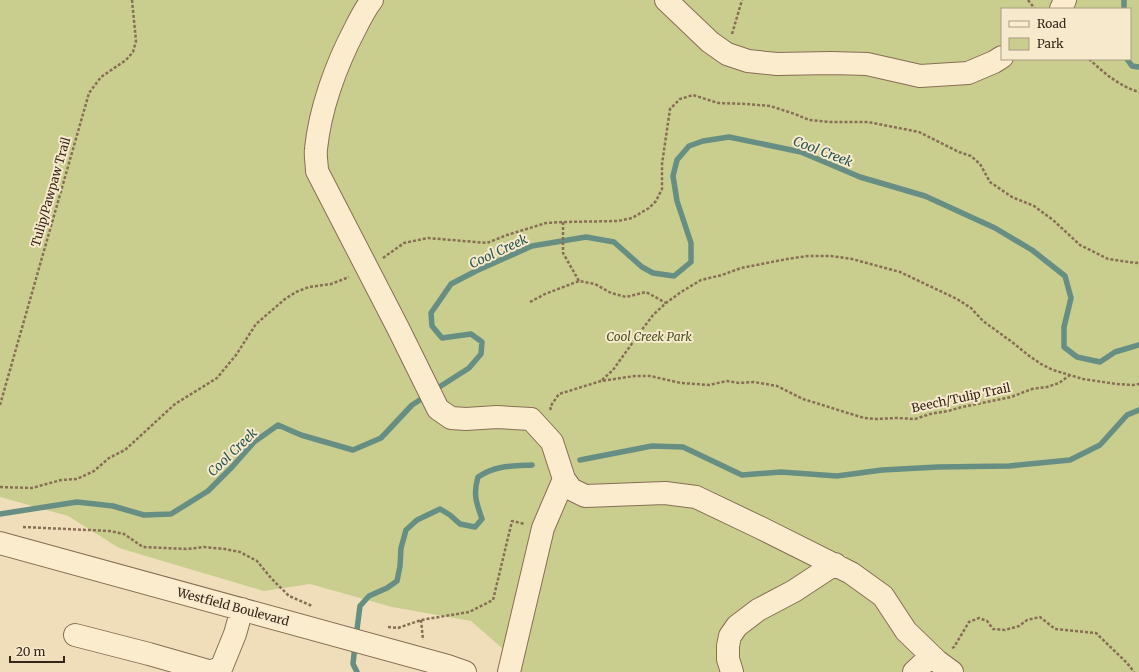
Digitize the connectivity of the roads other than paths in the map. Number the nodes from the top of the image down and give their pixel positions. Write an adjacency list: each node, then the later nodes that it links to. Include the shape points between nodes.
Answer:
1 (372, 0): 4 (street, via 347,44 331,86 320,122 316,150 318,171 438,408 451,418 530,419 552,442)
2 (666, 0): 3 (street, via 705,38 727,54 748,61 777,64 867,64 920,76 968,73)
3 (1001, 58)
4 (564, 479): 6 (street, via 571,489 585,496 665,493 696,497); 11 (street, via 543,528)
5 (0, 543): 7 (street, Westfield Boulevard)
6 (835, 564): 9 (street, via 851,572 883,596 906,631); 12 (street, via 794,591 758,610 738,626 730,636 728,646)
7 (242, 609): 8 (street, via 222,666 212,672); 10 (street, Westfield Boulevard)
8 (75, 635)
9 (931, 656): 13 (street); 14 (street)
10 (465, 672)
11 (509, 672)
12 (732, 672)
13 (914, 672)
14 (952, 672)

